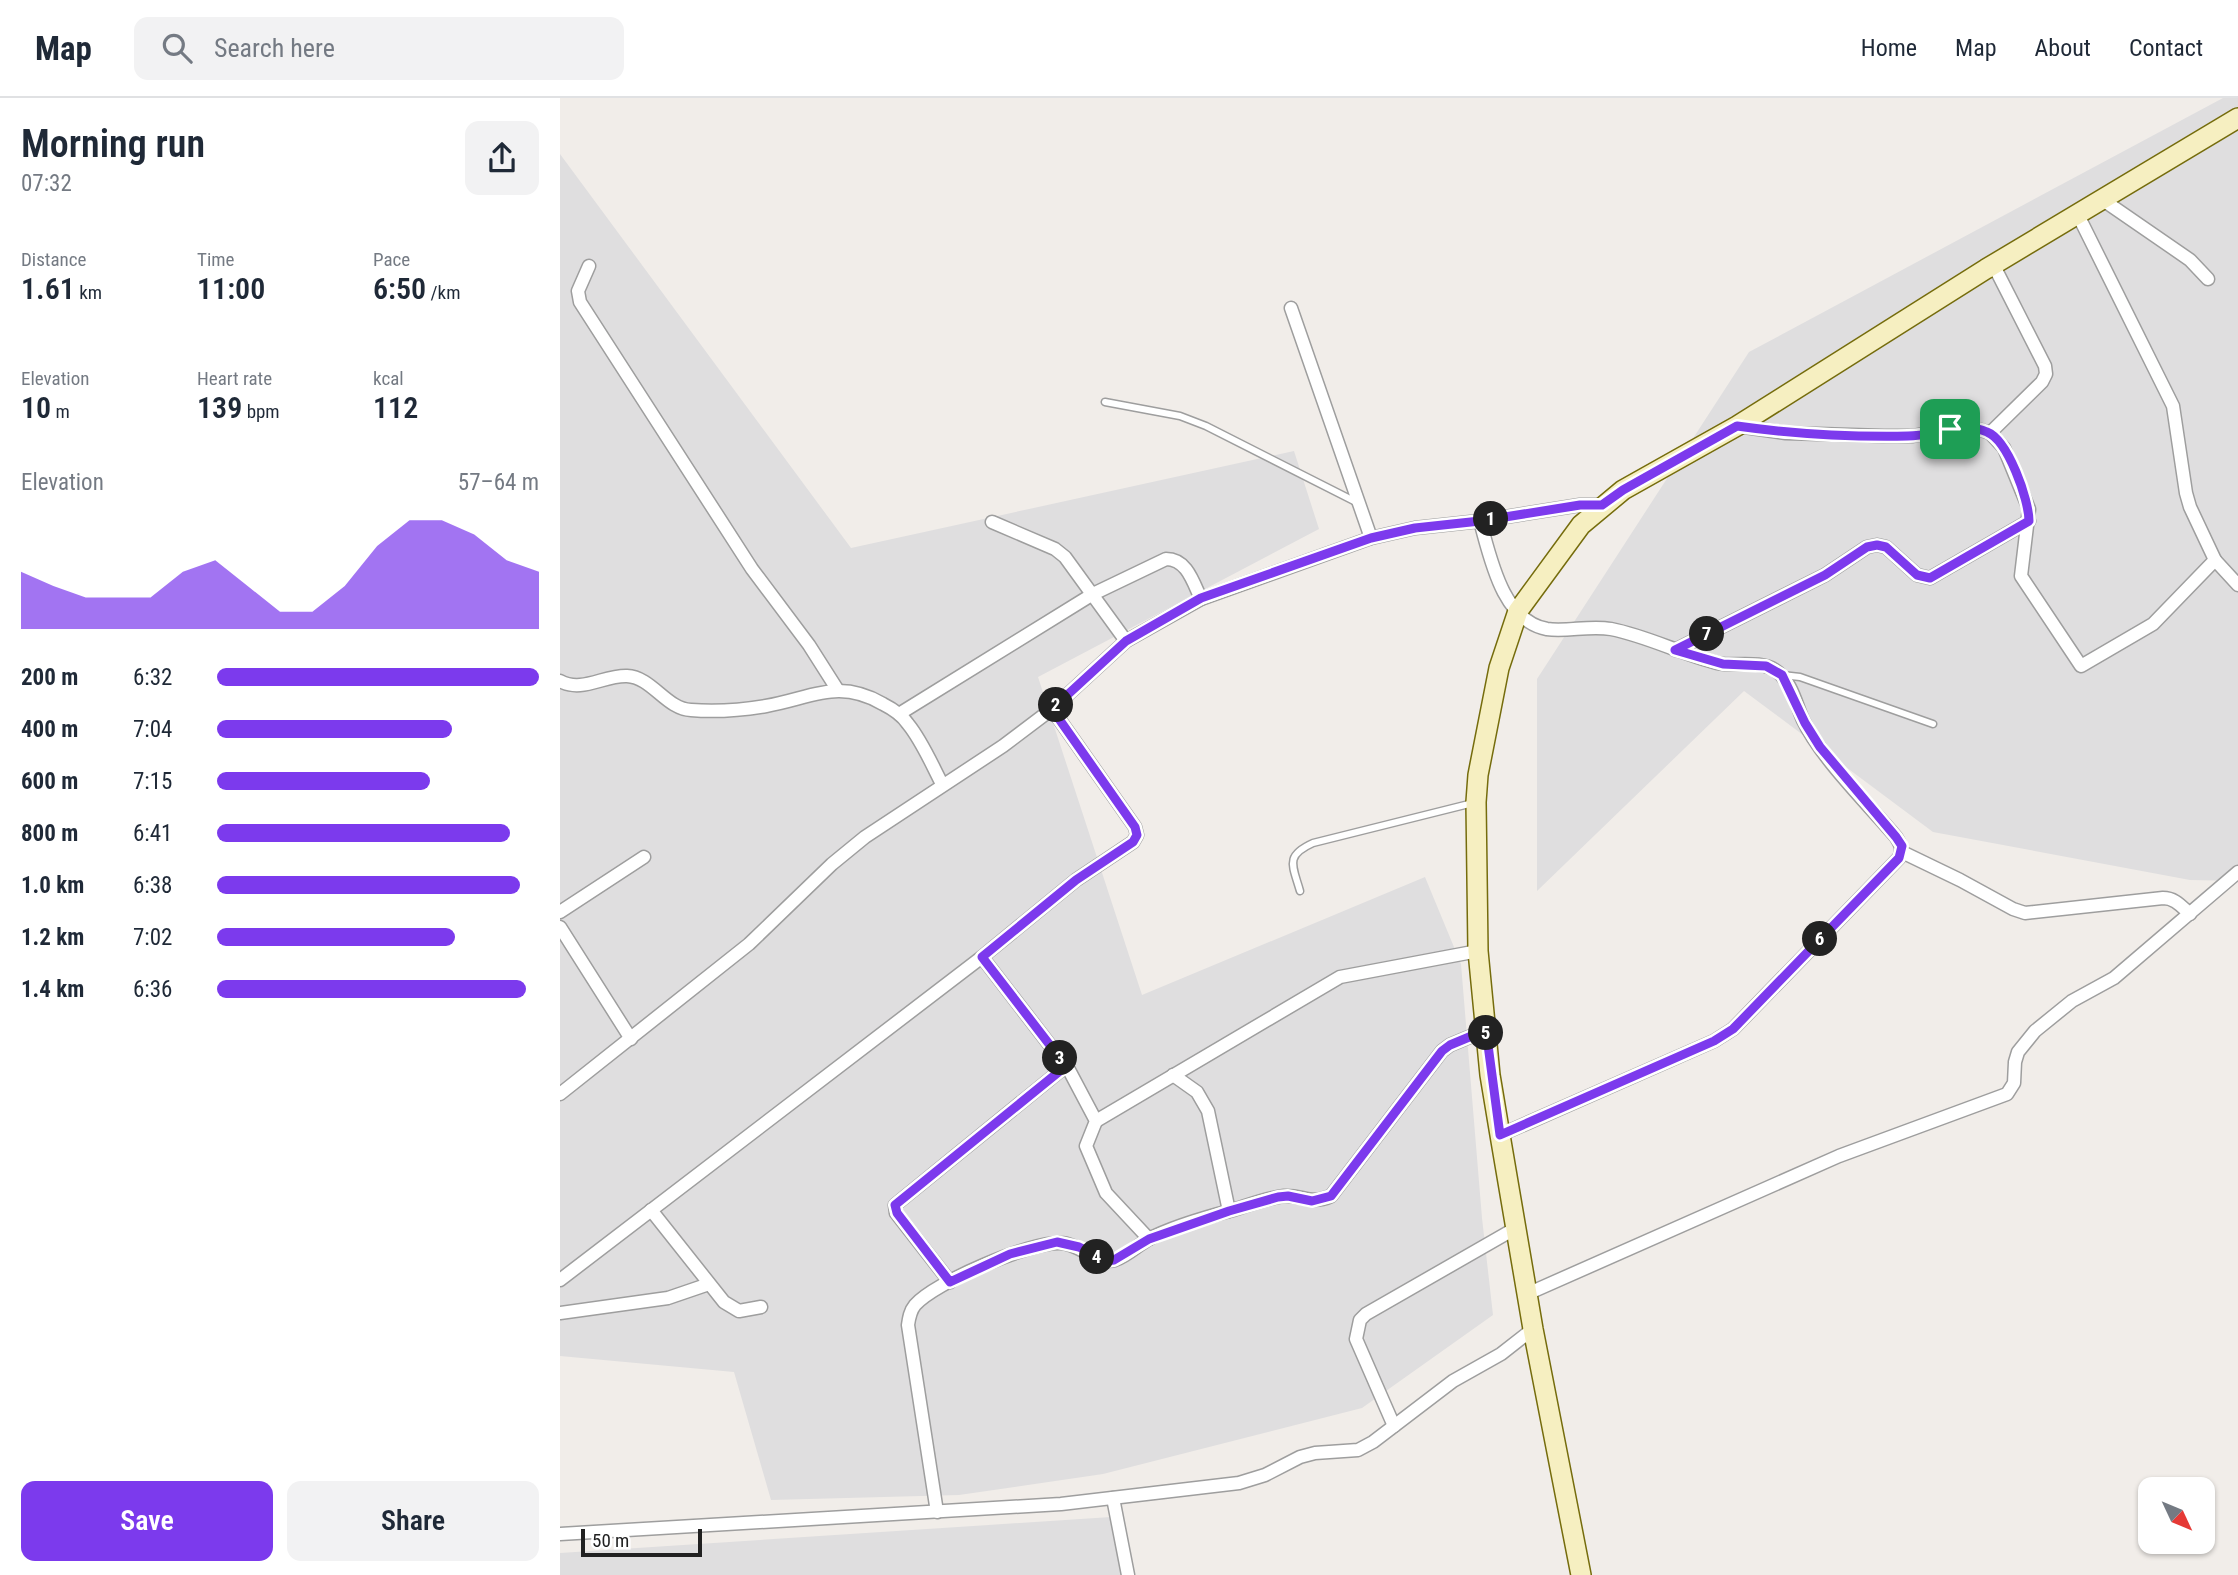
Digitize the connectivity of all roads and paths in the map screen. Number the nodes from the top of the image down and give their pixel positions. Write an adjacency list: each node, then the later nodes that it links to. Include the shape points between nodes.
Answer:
1 (2238, 118): 2 (street)
2 (2103, 200): 3 (street); 6 (street, via 2190,260)
3 (2078, 215): 4 (street); 17 (street, via 2173,406 2186,493)
4 (1993, 264): 9 (street); 10 (street, via 2046,374)
5 (589, 266): 26 (street, via 578,291 580,302 752,569)
6 (2208, 279)
7 (1290, 308): 11 (street)
8 (1105, 402): 11 (lane, via 1193,421)
9 (1737, 426): 10 (street, via 1786,433 1884,436 1950,429); 12 (street)
10 (1990, 433): 14 (street, via 2004,448 2029,509)
11 (1359, 503): 16 (street)
12 (1602, 505): 13 (street); 21 (street, via 1581,525)
13 (1480, 521): 16 (street); 21 (street, via 1497,580)
14 (2029, 521): 17 (street, via 2021,576 2081,666 2153,624); 23 (street, via 1930,578 1917,575 1886,547 1867,547 1825,575)
15 (992, 522): 19 (street, via 1055,549)
16 (1371, 538): 20 (street)
17 (2215, 560): 18 (street)
18 (2238, 585)
19 (1093, 594): 20 (street, via 1175,559 1183,564); 22 (street); 28 (street)
20 (1201, 598): 22 (street)
21 (1518, 611): 23 (street, via 1533,625 1547,629 1608,628); 31 (street, via 1499,668)
22 (1126, 641): 27 (street)
23 (1675, 650): 24 (street, via 1723,664 1766,666)
24 (1782, 675): 29 (lane, via 1800,677); 32 (street, via 1820,747 1896,837)
25 (560, 681): 26 (street, via 579,686 626,676 639,678 688,710 766,706)
26 (837, 689): 28 (street, via 867,695)
27 (1052, 709): 30 (street); 40 (street, via 1137,835)
28 (899, 714): 30 (street)
29 (1933, 724)
30 (942, 784): 42 (street, via 865,837 749,944)
31 (1476, 802): 35 (lane, via 1301,848 1292,861); 39 (street)
32 (1902, 852): 37 (street, via 2025,913 2170,898); 47 (street, via 1733,1029)
33 (644, 857): 36 (street)
34 (2238, 872): 37 (street)
35 (1300, 891)
36 (560, 912)
37 (2190, 914): 55 (street, via 2114,978 2072,1001 2035,1031 2018,1052 2014,1083 2007,1094 1839,1156)
38 (560, 928): 42 (street)
39 (1478, 951): 41 (street); 44 (street, via 1340,977)
40 (982, 957): 43 (street); 48 (street)
41 (1486, 1030): 47 (street); 49 (street, via 1442,1051 1331,1196 1312,1201 1278,1197)
42 (631, 1038): 45 (street)
43 (1066, 1066): 46 (street); 53 (street, via 895,1205)
44 (1173, 1075): 46 (street); 49 (street, via 1197,1092 1208,1111)
45 (560, 1094)
46 (1096, 1121): 51 (street, via 1086,1146 1106,1193)
47 (1500, 1135): 50 (street)
48 (651, 1210): 52 (street); 54 (street)
49 (1229, 1211): 51 (street)
50 (1516, 1228): 55 (street); 59 (street, via 1360,1320 1356,1339)
51 (1149, 1239): 53 (street, via 1107,1261 1057,1242 1010,1254)
52 (560, 1280)
53 (950, 1282): 61 (street, via 913,1307 908,1325)
54 (709, 1284): 56 (street, via 732,1308); 57 (street, via 667,1298)
55 (1527, 1294): 58 (street)
56 (761, 1307)
57 (560, 1313)
58 (1534, 1329): 59 (street); 64 (street)
59 (1394, 1426): 60 (street, via 1357,1450 1300,1457 1252,1480)
60 (1113, 1498): 61 (street); 63 (street)
61 (937, 1512): 62 (street)
62 (560, 1534)
63 (1128, 1575)
64 (1581, 1575)

